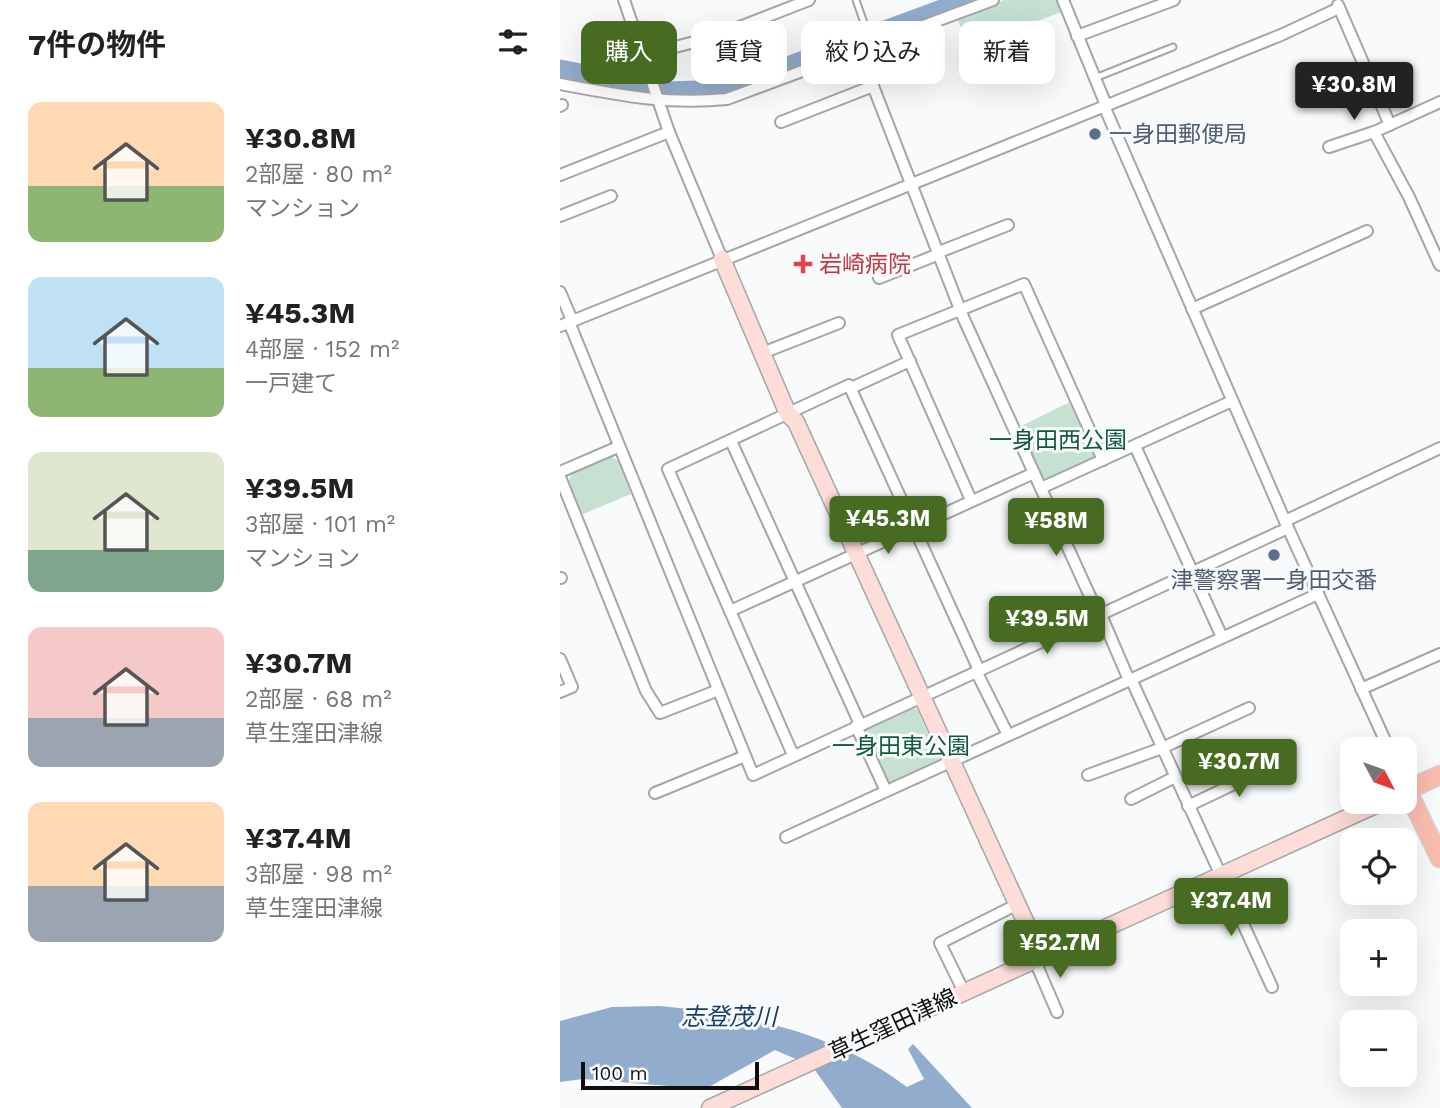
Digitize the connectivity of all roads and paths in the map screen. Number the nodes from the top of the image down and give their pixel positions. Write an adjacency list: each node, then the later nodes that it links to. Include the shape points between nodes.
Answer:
1 (624, 0): 8 (street)
2 (809, 0): 12 (street)
3 (856, 0): 9 (lane)
4 (993, 0): 10 (street)
5 (1174, 0): 11 (street)
6 (1068, 1): 11 (street)
7 (1340, 3): 21 (street); 23 (street)
8 (632, 21)
9 (863, 21)
10 (935, 21)
11 (1077, 36): 15 (street)
12 (677, 47)
13 (1173, 47): 15 (lane)
14 (801, 71): 19 (street, via 727,99)
15 (1094, 78): 21 (street)
16 (560, 84): 19 (street)
17 (654, 84): 19 (street)
18 (873, 86): 22 (street); 28 (street)
19 (659, 100): 24 (street)
20 (1440, 102): 23 (street)
21 (1105, 105): 28 (street); 39 (street)
22 (781, 122)
23 (1390, 125): 25 (street)
24 (669, 132): 27 (street); 34 (street)
25 (1374, 132): 26 (street); 35 (street)
26 (1329, 147)
27 (560, 175)
28 (912, 183): 33 (street); 34 (street)
29 (611, 196): 30 (street)
30 (560, 216)
31 (1007, 225): 33 (street)
32 (1367, 231): 39 (street)
33 (939, 253): 36 (street); 38 (street)
34 (722, 259): 40 (street); 42 (street)
35 (1440, 265)
36 (879, 278)
37 (560, 292): 40 (street)
38 (962, 308): 43 (street, via 898,335); 51 (street, via 1024,284); 53 (street)
39 (1192, 309): 45 (street)
40 (567, 323): 49 (street)
41 (839, 323): 42 (street)
42 (762, 353): 46 (street)
43 (910, 361): 44 (street); 56 (street)
44 (851, 388): 46 (street, via 849,385); 58 (street)
45 (1233, 401): 48 (street); 57 (street)
46 (788, 414): 47 (street); 59 (street, via 796,422)
47 (731, 441): 61 (street); 63 (street, via 668,469)
48 (1135, 446): 51 (street); 60 (street)
49 (618, 447): 52 (street); 71 (street)
50 (1440, 448): 57 (street)
51 (1103, 460): 55 (street)
52 (560, 472)
53 (1034, 473): 55 (street); 56 (street)
54 (560, 477): 71 (street, via 646,691 660,713)
55 (1041, 488): 64 (street)
56 (971, 500): 58 (street)
57 (1287, 524): 60 (street); 62 (street)
58 (914, 527): 59 (street); 68 (street)
59 (856, 554): 61 (street); 73 (street)
60 (1193, 572): 64 (street); 65 (street)
61 (795, 581): 63 (street); 75 (street)
62 (1318, 594): 65 (street); 70 (street)
63 (730, 611): 79 (street)
64 (1100, 615): 68 (street); 69 (street)
65 (1222, 637): 69 (street)
66 (1440, 654): 70 (street)
67 (560, 659): 72 (street, via 572,687)
68 (977, 670): 73 (street); 76 (street)
69 (1130, 679): 76 (street); 78 (street)
70 (1362, 689): 77 (street)
71 (716, 691): 80 (street)
72 (560, 692)
73 (922, 696): 75 (street); 81 (street)
74 (1249, 708): 78 (street)
75 (858, 725): 79 (street); 87 (street)
76 (1007, 736): 81 (street)
77 (1384, 737)
78 (1162, 748): 83 (street); 85 (street)
79 (793, 755): 80 (street, via 753,775)
80 (745, 756): 88 (street)
81 (952, 761): 87 (street); 96 (street)
82 (1276, 764): 90 (street)
83 (1088, 775)
84 (1440, 775): 86 (main road)
85 (1175, 778): 89 (street); 90 (street)
86 (1418, 783)
87 (886, 791): 93 (street)
88 (654, 793)
89 (1131, 799)
90 (1188, 806): 95 (street)
91 (1418, 813): 94 (main road)
92 (1356, 814): 95 (street, 草生窪田津線)
93 (786, 837)
94 (1440, 859)
95 (1220, 876): 97 (street, 草生窪田津線); 98 (street)
96 (1018, 904): 97 (street); 99 (street, via 940,943)
97 (1039, 960): 99 (street, 草生窪田津線); 100 (street)
98 (1272, 987)
99 (964, 992): 101 (street, 草生窪田津線)
100 (1057, 1012)
101 (713, 1108)

